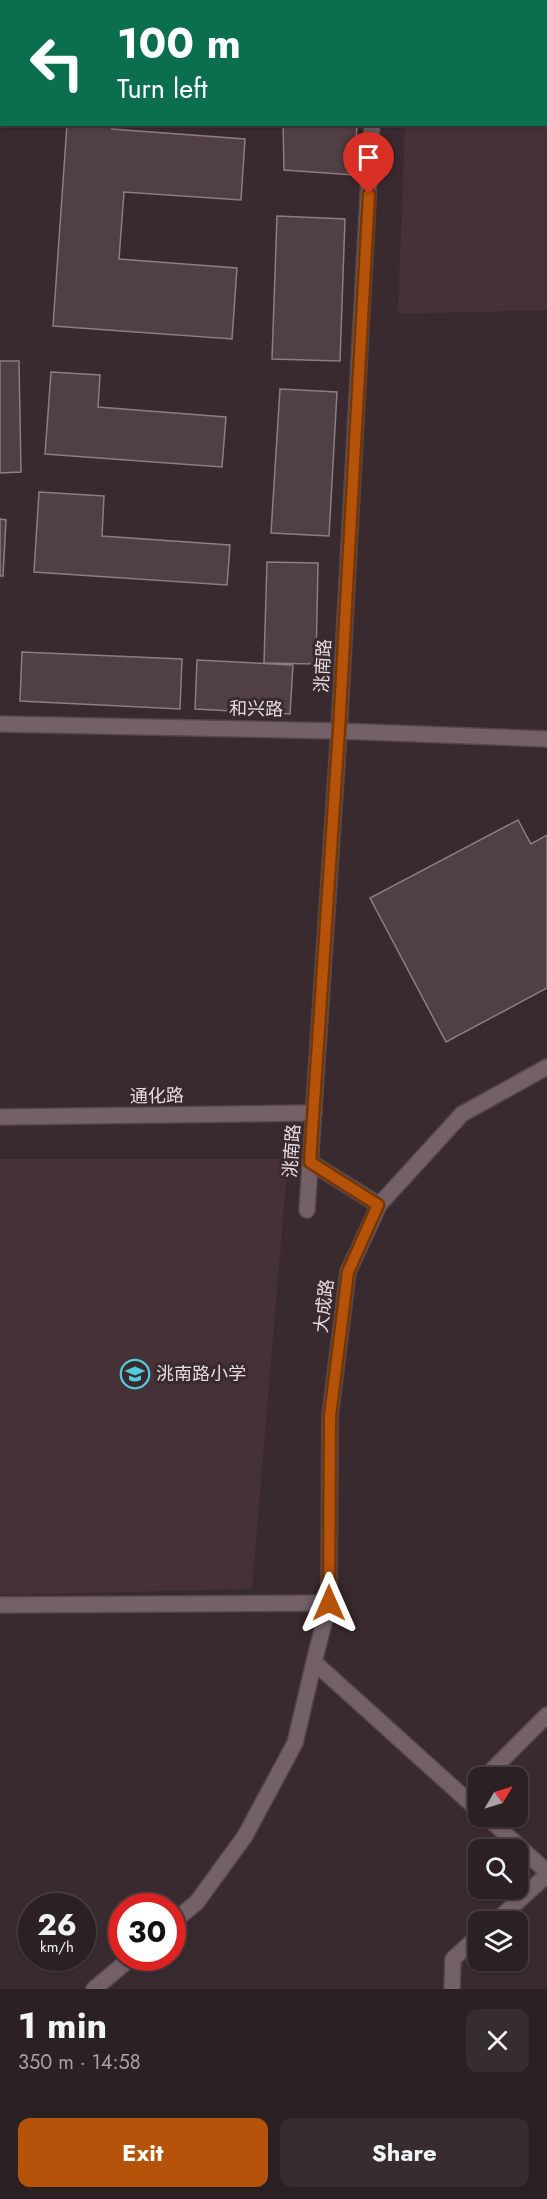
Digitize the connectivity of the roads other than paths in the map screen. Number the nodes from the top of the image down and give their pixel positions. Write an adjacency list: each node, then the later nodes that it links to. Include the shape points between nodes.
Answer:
1 (372, 126): 3 (street, 洮南路)
2 (0, 724): 3 (street, 和兴路)
3 (339, 730): 4 (street, 和兴路); 6 (street, 洮南路)
4 (547, 739)
5 (547, 1067): 9 (street, 大成路, via 462,1114)
6 (314, 1113): 7 (street, 通化路); 8 (street, 洮南路)
7 (0, 1117)
8 (310, 1162): 9 (street); 10 (street, 洮南路)
9 (378, 1205): 11 (street, 大成路, via 348,1272 330,1416)
10 (307, 1210)
11 (329, 1603): 12 (street); 13 (street, 大成路)
12 (0, 1605)
13 (314, 1662): 17 (street); 22 (street, 大成路, via 295,1743 245,1836 198,1902)
14 (547, 1715): 15 (street)
15 (495, 1767)
16 (468, 1794): 17 (street)
17 (465, 1797): 18 (street)
18 (468, 1800)
19 (498, 1827): 20 (street)
20 (547, 1873): 21 (street)
21 (507, 1911)
22 (186, 1912)
23 (468, 1945): 26 (street, via 453,1959)
24 (115, 1971): 25 (street)
25 (94, 1989)
26 (452, 1989)

